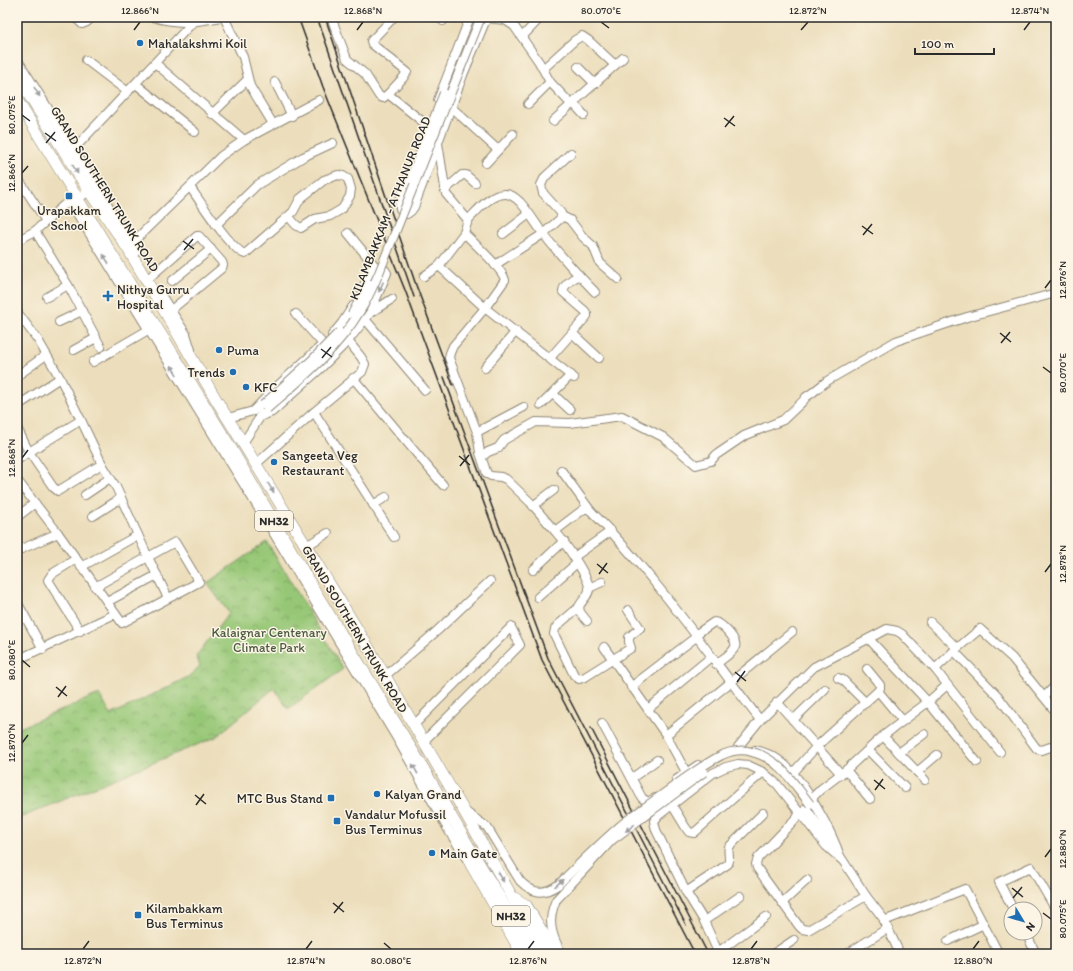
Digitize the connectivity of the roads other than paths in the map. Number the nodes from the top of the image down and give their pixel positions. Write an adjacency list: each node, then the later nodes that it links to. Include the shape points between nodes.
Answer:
1 (75, 17): 2 (street, via 82,24)
2 (92, 17)
3 (153, 17): 13 (street)
4 (221, 17): 13 (street)
5 (224, 17): 24 (street, via 243,57)
6 (331, 17): 30 (street, via 347,59 365,74 379,96 383,98)
7 (393, 17): 30 (street, via 371,41 407,72)
8 (470, 17): 41 (street)
9 (475, 17): 112 (street, KILAMBAKKAM - ATHANUR ROAD, bridge, via 370,281 353,313 328,345)
10 (485, 17): 14 (street, via 505,20); 35 (street); 112 (street, KILAMBAKKAM - ATHANUR ROAD, bridge, via 368,299 334,346)
11 (514, 17): 14 (street)
12 (541, 17): 15 (street)
13 (193, 22): 19 (street)
14 (514, 26): 15 (street)
15 (522, 37): 22 (street)
16 (623, 58): 20 (street)
17 (17, 59): 48 (street, one-way to 48)
18 (86, 60): 29 (street)
19 (155, 63): 27 (street); 36 (street)
20 (614, 65): 22 (street, via 582,36); 28 (street)
21 (578, 68): 28 (street)
22 (543, 69): 26 (street)
23 (17, 76): 48 (highway, GRAND SOUTHERN TRUNK ROAD / NH32)
24 (248, 79): 36 (street); 40 (street, via 256,98)
25 (275, 82): 38 (street)
26 (550, 82): 33 (street); 34 (street)
27 (136, 84): 29 (street); 42 (street)
28 (595, 84): 33 (street)
29 (128, 92): 48 (street)
30 (388, 94): 41 (street)
31 (17, 100): 56 (highway, GRAND SOUTHERN TRUNK ROAD / NH32)
32 (319, 100): 38 (street)
33 (572, 103): 37 (street); 39 (street)
34 (528, 104)
35 (451, 107): 46 (street); 47 (street)
36 (212, 114): 44 (street)
37 (584, 115)
38 (292, 116): 40 (street)
39 (553, 120)
40 (274, 124): 44 (street)
41 (428, 126): 46 (street); 46 (street, via 398,202 407,214 414,207)
42 (195, 132)
43 (513, 134): 47 (street)
44 (244, 140): 53 (street, via 221,156)
45 (333, 143): 62 (street, via 303,157 257,185)
46 (438, 143): 54 (street)
47 (498, 150): 50 (street)
48 (70, 152): 55 (highway, GRAND SOUTHERN TRUNK ROAD / NH32, one-way to 55); 69 (street)
49 (570, 153): 59 (street, via 545,177 541,185 544,193)
50 (486, 163)
51 (17, 176): 61 (street)
52 (475, 183): 54 (street, via 466,175 462,175)
53 (190, 187): 62 (street); 69 (street)
54 (445, 190): 60 (street)
55 (89, 191): 56 (street); 103 (highway, GRAND SOUTHERN TRUNK ROAD / NH32, via 128,249)
56 (74, 200): 61 (street); 91 (street, one-way to 56); 231 (highway, GRAND SOUTHERN TRUNK ROAD / NH32, via 232,450)
57 (529, 214): 60 (street, via 514,196 502,194 490,200); 66 (street); 67 (street)
58 (289, 216): 58 (street, via 301,228 315,219 336,214 350,196 348,180 343,176 324,180 300,199); 62 (street, via 245,254 238,250)
59 (562, 216): 67 (street); 77 (street, via 570,220 591,243 600,263)
60 (468, 220): 65 (street)
61 (46, 221): 63 (street)
62 (216, 224)
63 (35, 231): 68 (street); 79 (street)
64 (348, 233): 72 (street)
65 (464, 233): 71 (street); 73 (street)
66 (503, 234)
67 (543, 234): 71 (street); 74 (street)
68 (17, 241)
69 (131, 244): 76 (street)
70 (211, 249): 76 (street, via 196,236); 78 (street); 85 (street, via 222,262 222,268)
71 (495, 265): 84 (street, via 505,280)
72 (375, 266): 89 (street, one-way to 89, via 386,270 387,273); 96 (street, via 350,312)
73 (439, 266): 75 (street); 84 (street)
74 (579, 275): 80 (street); 93 (street, via 563,288 564,293 587,314)
75 (424, 276)
76 (150, 277): 85 (street)
77 (618, 279)
78 (172, 281)
79 (68, 285): 82 (street); 86 (street)
80 (595, 292)
81 (1056, 293): 123 (street, via 967,317 896,341 827,381 783,420 744,436 711,461 696,465 663,437 622,416 570,423 536,422 504,440 498,448)
82 (47, 297)
83 (392, 299): 89 (street)
84 (485, 308): 92 (street); 120 (street, via 453,346 449,358)
85 (170, 310): 103 (street, via 186,334)
86 (82, 311): 90 (street); 94 (street)
87 (17, 312): 99 (street)
88 (296, 314): 96 (street)
89 (367, 316): 95 (street); 108 (street)
90 (59, 322)
91 (148, 330): 102 (street); 233 (street, one-way to 91, via 266,520)
92 (516, 331): 100 (street); 104 (street)
93 (572, 333): 100 (street); 101 (street)
94 (96, 338): 97 (street); 98 (street)
95 (348, 342): 107 (street, via 365,364 362,372); 116 (street, via 272,412)
96 (323, 344): 116 (street, via 272,391)
97 (101, 347)
98 (74, 350)
99 (46, 355): 105 (street); 106 (street)
100 (550, 358): 109 (street, via 573,377)
101 (599, 358)
102 (93, 362)
103 (194, 362): 117 (highway, GRAND SOUTHERN TRUNK ROAD / NH32)
104 (485, 368)
105 (17, 376)
106 (60, 378): 111 (street); 118 (street)
107 (353, 378): 115 (street); 130 (street)
108 (424, 390)
109 (553, 394): 110 (street); 114 (street)
110 (541, 405)
111 (17, 406)
112 (265, 407): 116 (street, KILAMBAKKAM - ATHANUR ROAD)
113 (524, 407): 120 (street)
114 (570, 410)
115 (314, 412): 126 (street); 136 (street)
116 (256, 414): 117 (street, KILAMBAKKAM - ATHANUR ROAD); 121 (street, KILAMBAKKAM - ATHANUR ROAD)
117 (228, 418): 121 (highway, NH32)
118 (81, 420): 122 (street); 125 (street)
119 (17, 428): 122 (street)
120 (477, 432): 123 (street)
121 (243, 443): 126 (highway, GRAND SOUTHERN TRUNK ROAD / NH32)
122 (29, 452): 124 (street); 125 (street, via 58,491)
123 (482, 457): 137 (street, via 484,468 490,476 506,479)
124 (17, 460)
125 (102, 464): 128 (street)
126 (256, 464): 148 (highway, GRAND SOUTHERN TRUNK ROAD / NH32, one-way to 148)
127 (561, 470): 138 (street)
128 (110, 478): 132 (street); 134 (street)
129 (17, 480): 135 (street)
130 (443, 485)
131 (554, 490): 137 (street)
132 (85, 495)
133 (386, 497): 136 (street)
134 (121, 498): 139 (street); 145 (street)
135 (35, 503): 140 (street); 143 (street)
136 (373, 505): 146 (street)
137 (533, 506): 141 (street)
138 (590, 510): 141 (street, via 584,509); 142 (street)
139 (93, 516)
140 (17, 517)
141 (555, 531): 147 (street)
142 (611, 531): 152 (street); 171 (street)
143 (58, 533): 149 (street); 151 (street)
144 (328, 533): 148 (street)
145 (138, 535): 150 (street); 153 (street)
146 (394, 537)
147 (564, 541): 152 (street); 154 (street)
148 (306, 546): 182 (highway, GRAND SOUTHERN TRUNK ROAD / NH32)
149 (17, 551)
150 (148, 557): 155 (street); 158 (street); 161 (street, via 175,542 199,582)
151 (76, 559): 153 (street); 169 (street, via 52,574 48,580)
152 (576, 560): 159 (street); 160 (street)
153 (80, 567): 158 (street)
154 (532, 570)
155 (157, 575): 161 (street); 163 (street)
156 (490, 581): 182 (street)
157 (602, 582): 159 (street)
158 (95, 587): 163 (street)
159 (590, 588): 164 (street)
160 (538, 597)
161 (168, 598): 166 (street, via 122,623)
162 (17, 602): 174 (street)
163 (107, 602): 166 (street)
164 (579, 607): 167 (street); 178 (street, via 558,625 554,634 574,675 581,679)
165 (628, 610): 178 (street, via 640,628 629,637 631,648)
166 (115, 614): 169 (street)
167 (586, 621)
168 (930, 622): 175 (street)
169 (80, 631): 174 (street)
170 (792, 632): 184 (street)
171 (696, 636): 176 (street); 179 (street, via 717,622 722,624 734,640 734,648); 187 (street)
172 (868, 639): 181 (street, via 887,629 897,631); 191 (street, via 814,667); 193 (street)
173 (604, 646): 178 (street)
174 (43, 649): 177 (street)
175 (956, 650): 181 (street); 190 (street, via 980,629 1012,658); 205 (street, via 998,696 1037,749 1042,750)
176 (711, 657): 179 (street); 194 (street)
177 (17, 660)
178 (613, 660): 187 (street)
179 (716, 664): 184 (street)
180 (867, 669): 189 (street, via 880,685)
181 (935, 669): 185 (street)
182 (385, 676): 200 (highway, GRAND SOUTHERN TRUNK ROAD / NH32)
183 (838, 678): 192 (street)
184 (731, 683): 196 (street); 202 (street)
185 (947, 685): 193 (street); 209 (street)
186 (1056, 686): 190 (street)
187 (631, 687): 194 (street)
188 (825, 689): 197 (street)
189 (878, 691): 192 (street); 198 (street)
190 (1044, 698): 195 (street)
191 (778, 702): 196 (street); 197 (street)
192 (866, 702): 206 (street)
193 (928, 702): 198 (street); 213 (street)
194 (648, 709): 202 (street)
195 (1056, 712)
196 (760, 720): 207 (street)
197 (793, 720): 206 (street)
198 (903, 721): 203 (street)
199 (602, 723): 219 (street)
200 (414, 725): 204 (highway, GRAND SOUTHERN TRUNK ROAD / NH32); 204 (street, via 511,627 520,645)
201 (924, 734): 210 (street)
202 (666, 735): 214 (street)
203 (883, 736): 208 (street); 210 (street)
204 (424, 741): 226 (highway, GRAND SOUTHERN TRUNK ROAD / NH32)
205 (1056, 745)
206 (817, 746): 216 (street); 218 (street)
207 (738, 747): 214 (street, via 728,749); 218 (street, via 764,752 780,761)
208 (868, 750): 216 (street); 221 (street)
209 (1000, 752)
210 (899, 753): 217 (street)
211 (937, 755): 217 (street)
212 (657, 760): 219 (street)
213 (977, 762)
214 (686, 772): 224 (street, via 651,802)
215 (763, 772): 225 (street, via 748,765 726,767 713,773); 225 (street, via 694,833 689,832); 227 (street, via 777,784)
216 (844, 772): 222 (street, via 820,789); 223 (street)
217 (917, 772): 220 (street)
218 (792, 774): 222 (street)
219 (632, 778): 224 (street)
220 (924, 780)
221 (905, 788)
222 (811, 799): 232 (street, via 832,834)
223 (870, 799)
224 (646, 802): 229 (street)
225 (672, 804): 229 (street)
226 (464, 811): 230 (street, one-way to 230, bridge, via 487,827 520,881 536,891 548,891 558,885 621,825 707,764 741,750 766,757 776,763 810,804 824,825); 236 (highway, GRAND SOUTHERN TRUNK ROAD / NH32, one-way to 236)
227 (801, 813): 232 (street, via 826,846); 240 (street, via 757,861 758,868)
228 (763, 814): 235 (street, via 729,847 728,864)
229 (654, 821): 235 (street)
230 (823, 831): 232 (street); 254 (street, one-way to 254, bridge, via 779,773 767,763 745,755 733,756 720,762 612,840 556,900 550,918 554,937)
231 (468, 845): 233 (highway); 251 (highway, NH32)
232 (842, 860): 238 (street)
233 (470, 863): 250 (highway)
234 (807, 880): 240 (street)
235 (686, 892): 243 (street)
236 (511, 895): 252 (highway, NH32); 253 (highway, via 526,905)
237 (740, 896): 243 (street)
238 (866, 896): 240 (street, via 808,930 800,926); 244 (street)
239 (1009, 901): 241 (street, via 999,882 1031,867)
240 (783, 902)
241 (1056, 910)
242 (766, 917): 249 (street)
243 (704, 921): 249 (street)
244 (886, 924): 245 (street, via 965,889); 256 (street); 257 (street)
245 (984, 924): 247 (street); 258 (street)
246 (794, 940): 255 (street)
247 (948, 940)
248 (1030, 941): 259 (street)
249 (719, 953)
250 (522, 954)
251 (534, 954)
252 (546, 954)
253 (556, 954)
254 (562, 954)
255 (773, 954)
256 (846, 954)
257 (900, 954)
258 (999, 954)
259 (1036, 954)

